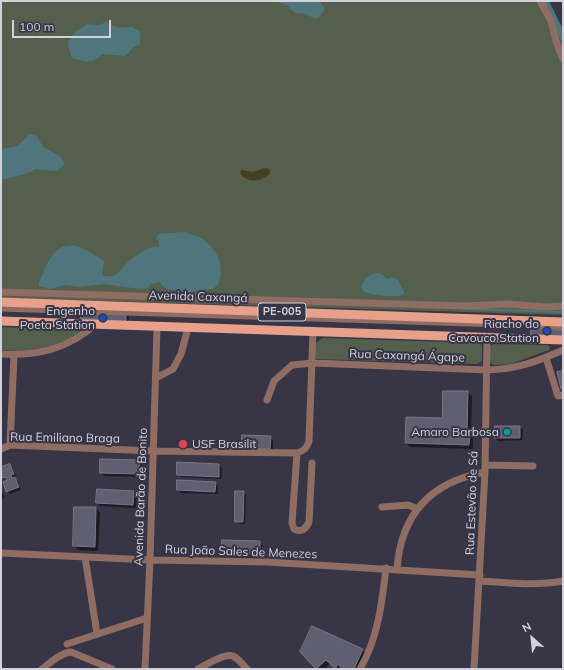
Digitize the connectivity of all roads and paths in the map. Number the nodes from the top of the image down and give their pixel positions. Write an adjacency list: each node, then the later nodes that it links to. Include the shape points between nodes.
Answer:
1 (540, 1): 2 (street, via 551,21)
2 (563, 59)
3 (1, 292): 5 (street, via 465,306)
4 (1, 302): 9 (main road, Avenida Caxangá / PE-005)
5 (563, 306)
6 (1, 308): 12 (street)
7 (1, 317): 15 (street)
8 (1, 321): 10 (main road, PE-005)
9 (563, 322)
10 (96, 324): 11 (main road, PE-005); 20 (street, via 86,333 56,348 33,354)
11 (158, 327): 13 (main road, PE-005); 24 (street, Avenida Barão de Bonito)
12 (563, 327)
13 (188, 328): 14 (main road, PE-005); 24 (street, via 181,354 173,369)
14 (313, 332): 16 (main road, PE-005); 22 (street)
15 (563, 337)
16 (487, 338): 17 (main road, PE-005); 23 (street, Rua Estevão de Sá)
17 (563, 340)
18 (563, 350): 21 (street, Rua Caxangá Ágape)
19 (1, 354): 20 (street)
20 (14, 355): 27 (street)
21 (546, 358): 23 (street, Rua Caxangá Ágape, via 508,369); 25 (street, via 558,396)
22 (313, 363): 23 (street, Rua Caxangá Ágape); 26 (street, Rua Caxangá Ágape, via 292,364 274,381); 30 (street, via 309,441 305,450)
23 (487, 370): 33 (street, Rua Estevão de Sá)
24 (156, 378): 29 (street, Avenida Barão de Bonito)
25 (563, 395)
26 (267, 400)
27 (10, 445): 28 (street, Rua Emiliano Braga); 29 (street, Rua Emiliano Braga)
28 (1, 449)
29 (153, 451): 30 (street, Rua Emiliano Braga); 38 (street, Avenida Barão de Bonito)
30 (297, 453): 31 (street, via 292,522 294,529 298,531 304,530 308,522)
31 (312, 463)
32 (533, 466): 33 (street)
33 (485, 469): 35 (street, via 454,480 428,498); 41 (street, Rua Estevão de Sá)
34 (382, 506): 35 (street, via 408,504)
35 (418, 509): 40 (street, via 402,538)
36 (1, 553): 37 (street, Rua João Sales de Menezes)
37 (85, 557): 38 (street, Rua João Sales de Menezes); 44 (street)
38 (150, 560): 39 (street, Rua João Sales de Menezes); 43 (street, Avenida Barão de Bonito)
39 (386, 568): 40 (street, Rua João Sales de Menezes); 51 (street, via 376,631 366,660)
40 (397, 569): 41 (street, Rua João Sales de Menezes)
41 (480, 578): 42 (street, Rua João Sales de Menezes, via 531,583); 52 (street, Rua Estevão de Sá)
42 (563, 580)
43 (147, 618): 44 (street); 48 (street, Avenida Barão de Bonito)
44 (97, 634): 45 (street)
45 (67, 644)
46 (42, 669): 47 (street, via 58,656 71,652)
47 (112, 669)
48 (145, 669)
49 (198, 669): 50 (street, via 221,657 229,656 233,656)
50 (247, 669)
51 (360, 669)
52 (474, 669)

